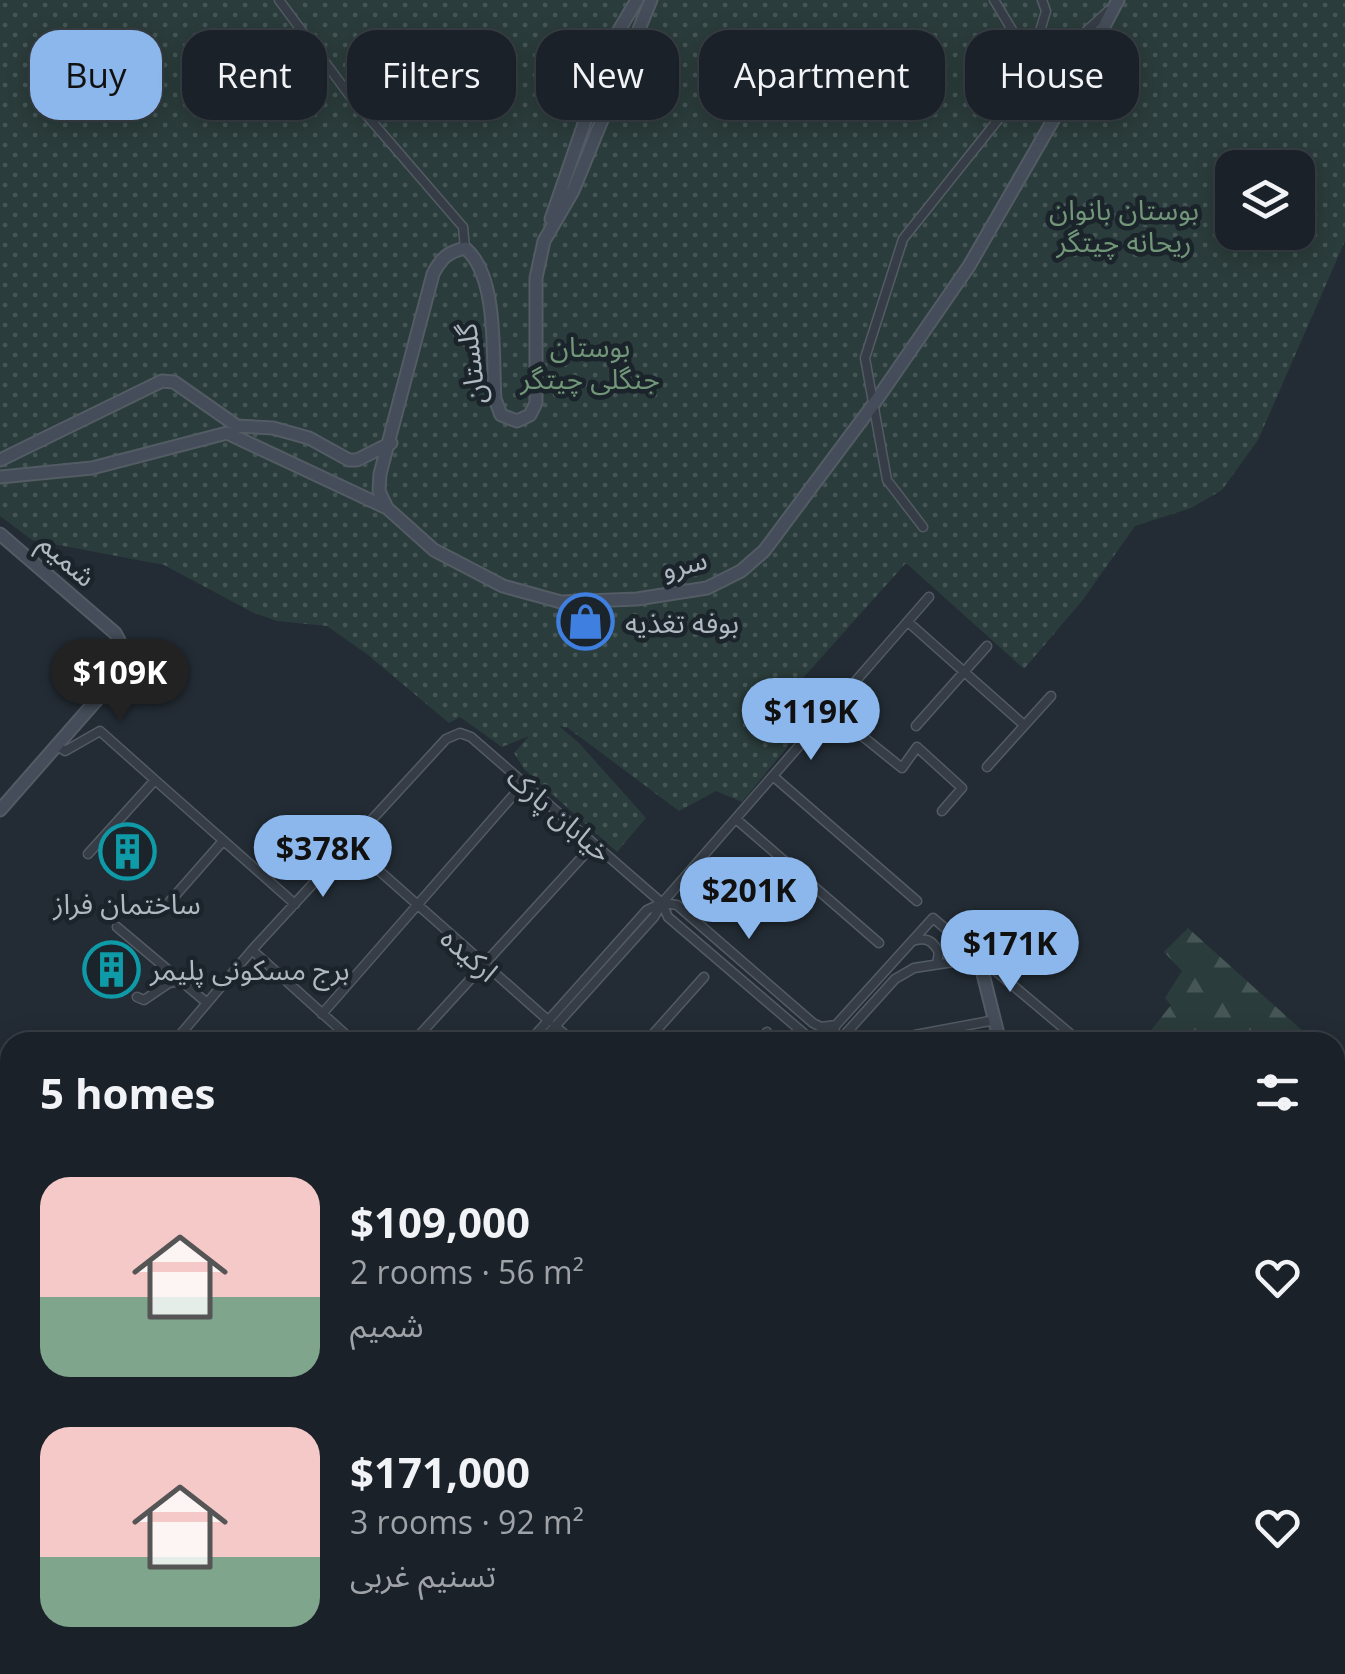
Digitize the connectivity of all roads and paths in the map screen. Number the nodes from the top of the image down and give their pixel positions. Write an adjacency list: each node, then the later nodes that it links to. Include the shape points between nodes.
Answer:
1 (279, 0): 14 (street, via 350,96 463,227)
2 (637, 0): 13 (street, via 613,40)
3 (651, 0): 13 (street, گلستان, via 574,192)
4 (994, 0): 7 (street)
5 (1042, 0): 8 (street)
6 (1118, 2): 9 (street); 10 (street, سرو)
7 (1012, 30)
8 (1041, 30)
9 (1088, 30)
10 (1103, 30)
11 (998, 120): 15 (street, via 903,239 866,358)
12 (1053, 120): 15 (street, سرو, via 969,266)
13 (544, 241): 14 (street, گلستان, via 536,278 536,403 517,421 500,415 487,287 481,266)
14 (465, 248): 16 (street, گلستان, via 440,260 434,274)
15 (873, 405): 19 (street, سرو, via 764,551 707,588 637,600 561,602 459,565); 20 (street, via 886,480)
16 (391, 443): 17 (street, via 349,460 309,438 237,426 174,382 162,381); 19 (street, گلستان, via 380,474)
17 (0, 460)
18 (0, 477): 19 (street, سرو, via 92,468 227,433)
19 (387, 508)
20 (923, 528)
21 (0, 534): 30 (street, شمیم, via 115,632 124,648 116,678)
22 (930, 597): 23 (street)
23 (908, 622): 25 (street); 27 (street)
24 (987, 646): 25 (street)
25 (964, 672): 28 (street); 29 (street)
26 (1050, 696): 28 (street)
27 (823, 720): 32 (street); 36 (street, via 846,723 902,768 918,747 962,788)
28 (1024, 725): 31 (street)
29 (916, 726)
30 (56, 745): 33 (street, via 65,750 100,731); 35 (street, شمیم)
31 (987, 768)
32 (774, 777): 37 (street); 42 (street)
33 (155, 780): 38 (street); 41 (street)
34 (524, 783): 39 (street, خیابان پارک, via 470,737 454,734); 40 (street, خیابان پارک); 45 (street)
35 (0, 810)
36 (942, 810)
37 (736, 819): 43 (street); 49 (street)
38 (223, 840): 44 (street); 46 (street)
39 (349, 844): 44 (street); 45 (street, ارکیده)
40 (594, 844): 43 (street, خیابان پارک); 53 (street)
41 (88, 854)
42 (917, 901)
43 (662, 902): 60 (street); 61 (street, خیابان پارک, via 677,904 814,1023); 69 (street, خیابان پارک, via 668,916)
44 (295, 904): 50 (street)
45 (417, 906): 53 (street, ارکیده); 58 (street)
46 (165, 907)
47 (117, 928): 55 (street)
48 (913, 941): 51 (street, via 933,918); 52 (street, via 933,942); 61 (street)
49 (879, 943)
50 (252, 950): 57 (street); 58 (street)
51 (979, 958): 52 (street); 59 (street); 74 (street)
52 (936, 964): 71 (street, via 895,979)
53 (483, 966): 60 (street, ارکیده); 64 (street)
54 (704, 978): 68 (street)
55 (180, 981): 56 (street, via 144,1000); 57 (street)
56 (137, 997)
57 (206, 1002): 62 (street)
58 (322, 1014): 63 (street)
59 (996, 1020): 72 (street); 73 (street)
60 (552, 1024): 65 (street); 66 (street); 67 (street, ارکیده)
61 (836, 1025): 70 (street)
62 (182, 1032)
63 (343, 1032)
64 (422, 1032)
65 (542, 1032)
66 (547, 1032)
67 (562, 1032)
68 (655, 1032)
69 (802, 1032)
70 (833, 1032)
71 (847, 1032)
72 (931, 1032)
73 (998, 1032)
74 (1068, 1032)

